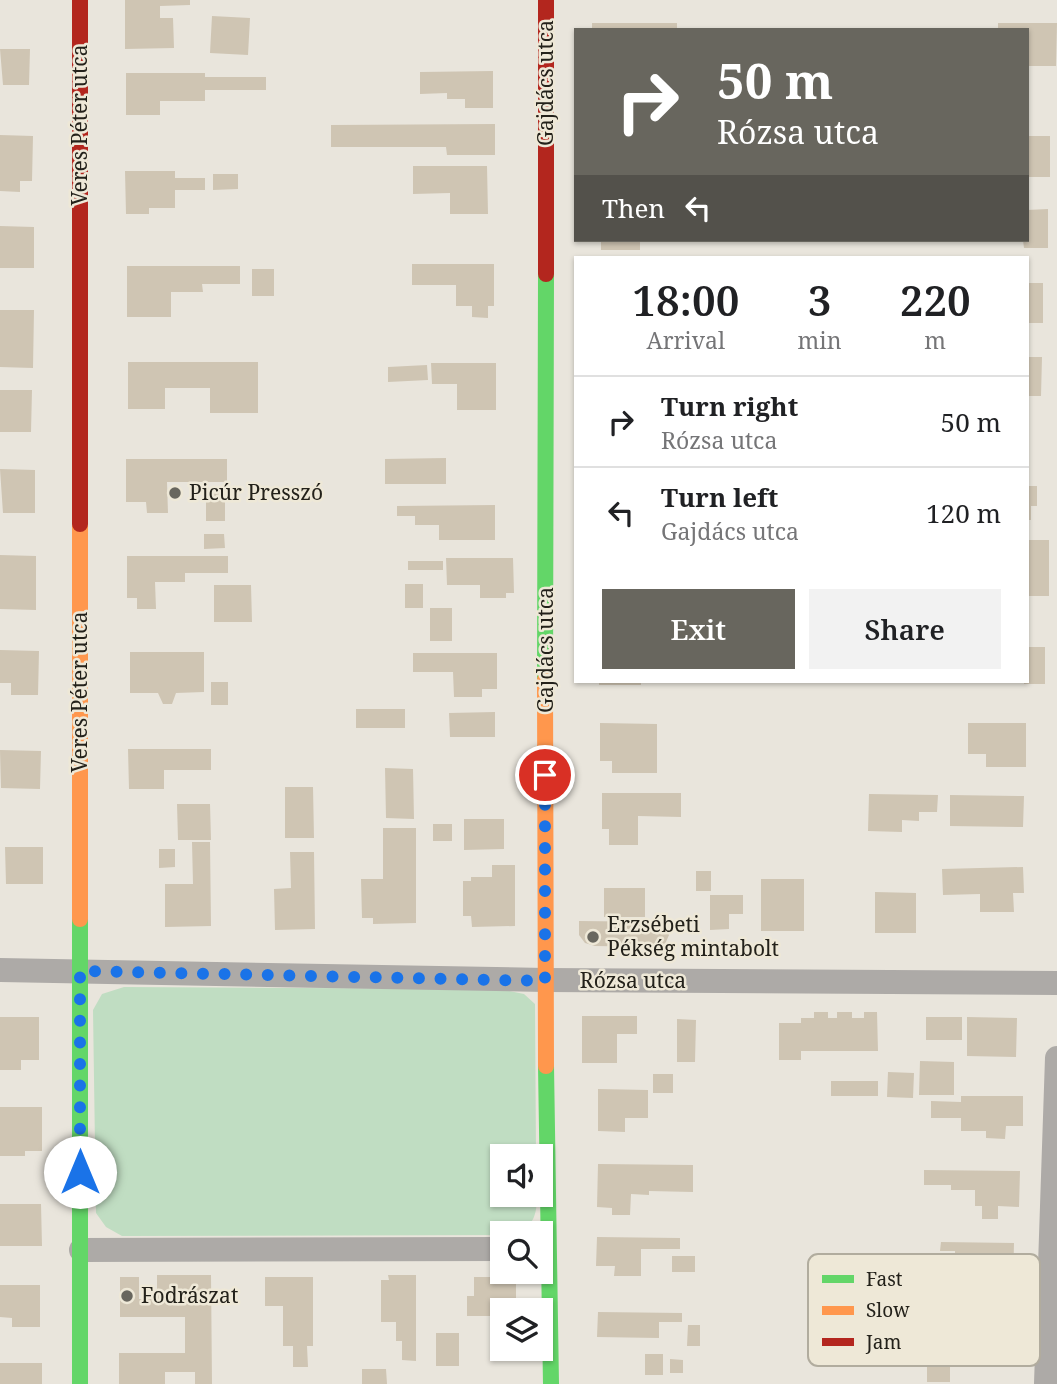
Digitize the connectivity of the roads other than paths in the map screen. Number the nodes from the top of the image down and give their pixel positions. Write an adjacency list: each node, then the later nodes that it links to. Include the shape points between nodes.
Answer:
1 (80, 0): 4 (street, Veres Péter utca)
2 (546, 0): 5 (street, Gajdács utca)
3 (0, 971): 4 (street, Rózsa utca)
4 (80, 971): 5 (street, Rózsa utca); 10 (street, Veres Péter utca)
5 (545, 981): 6 (street, Rózsa utca); 8 (street, Gajdács utca)
6 (1057, 983)
7 (1057, 1058): 14 (street)
8 (544, 1221)
9 (490, 1249): 10 (street)
10 (81, 1250): 12 (street, Veres Péter utca)
11 (546, 1284): 13 (street, Gajdács utca)
12 (80, 1384)
13 (551, 1384)
14 (1046, 1384)

